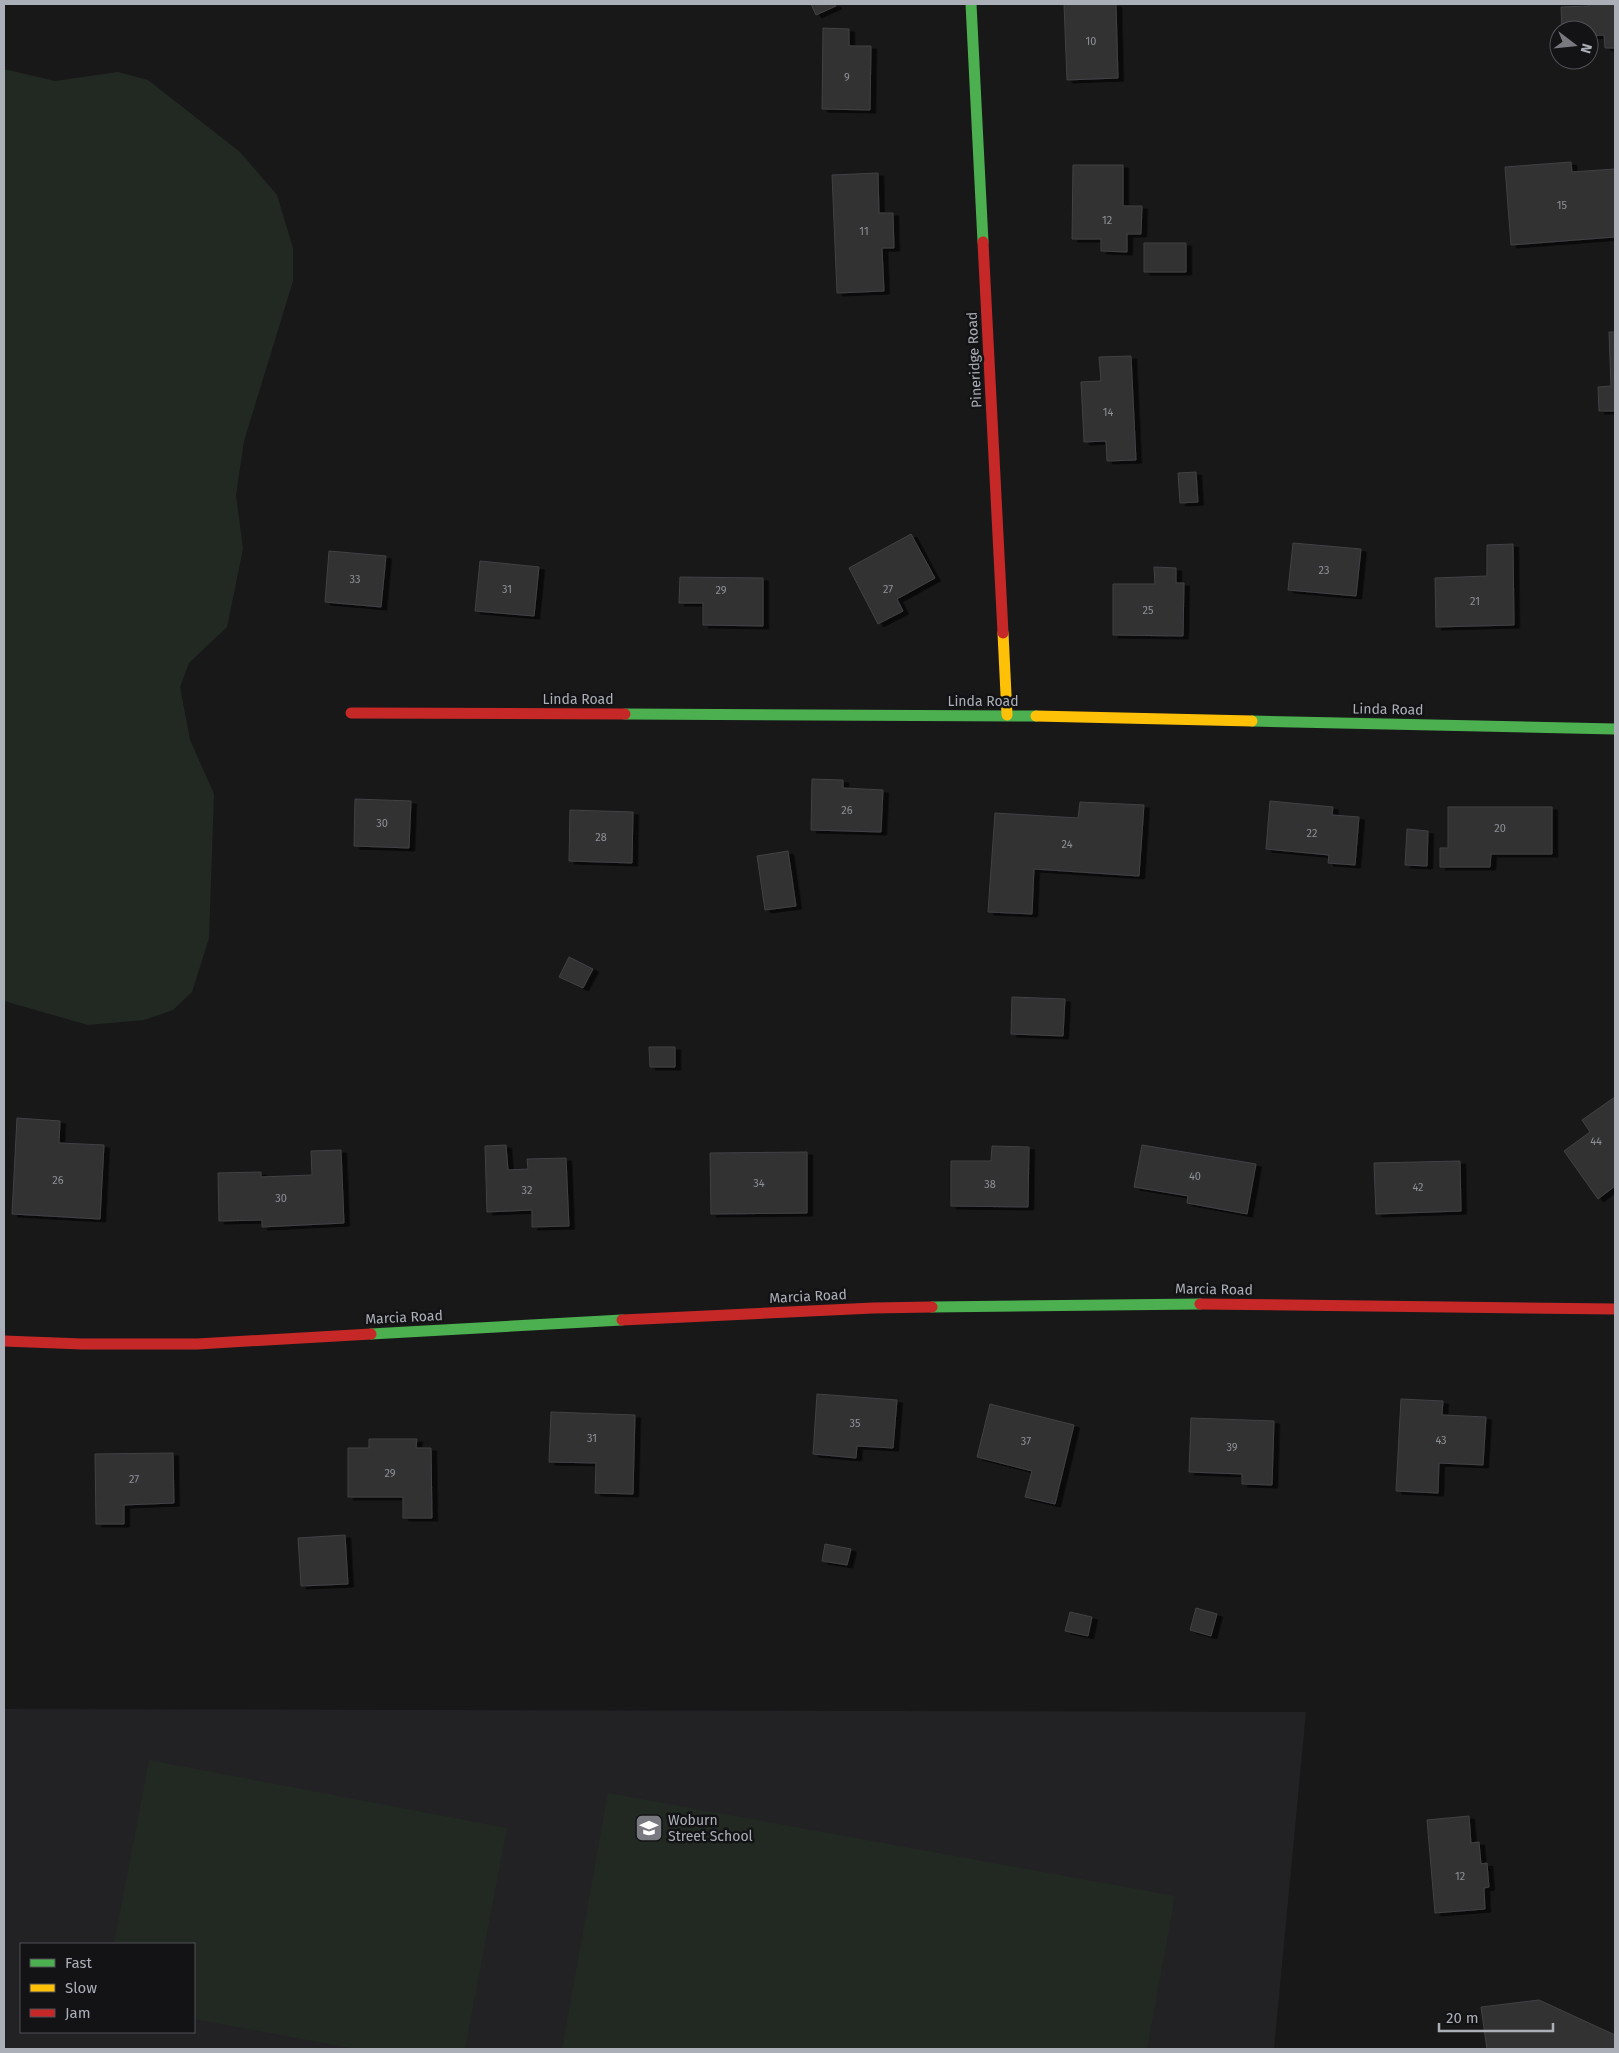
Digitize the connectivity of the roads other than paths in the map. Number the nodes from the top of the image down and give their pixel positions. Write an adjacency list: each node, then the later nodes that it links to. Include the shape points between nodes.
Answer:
1 (971, 4): 3 (street, Pineridge Road)
2 (351, 713): 3 (street, Linda Road)
3 (1007, 715): 4 (street, Linda Road)
4 (1615, 730)
5 (1615, 1309): 6 (street, Marcia Road, via 1163,1304 873,1308 197,1344)
6 (4, 1341)

